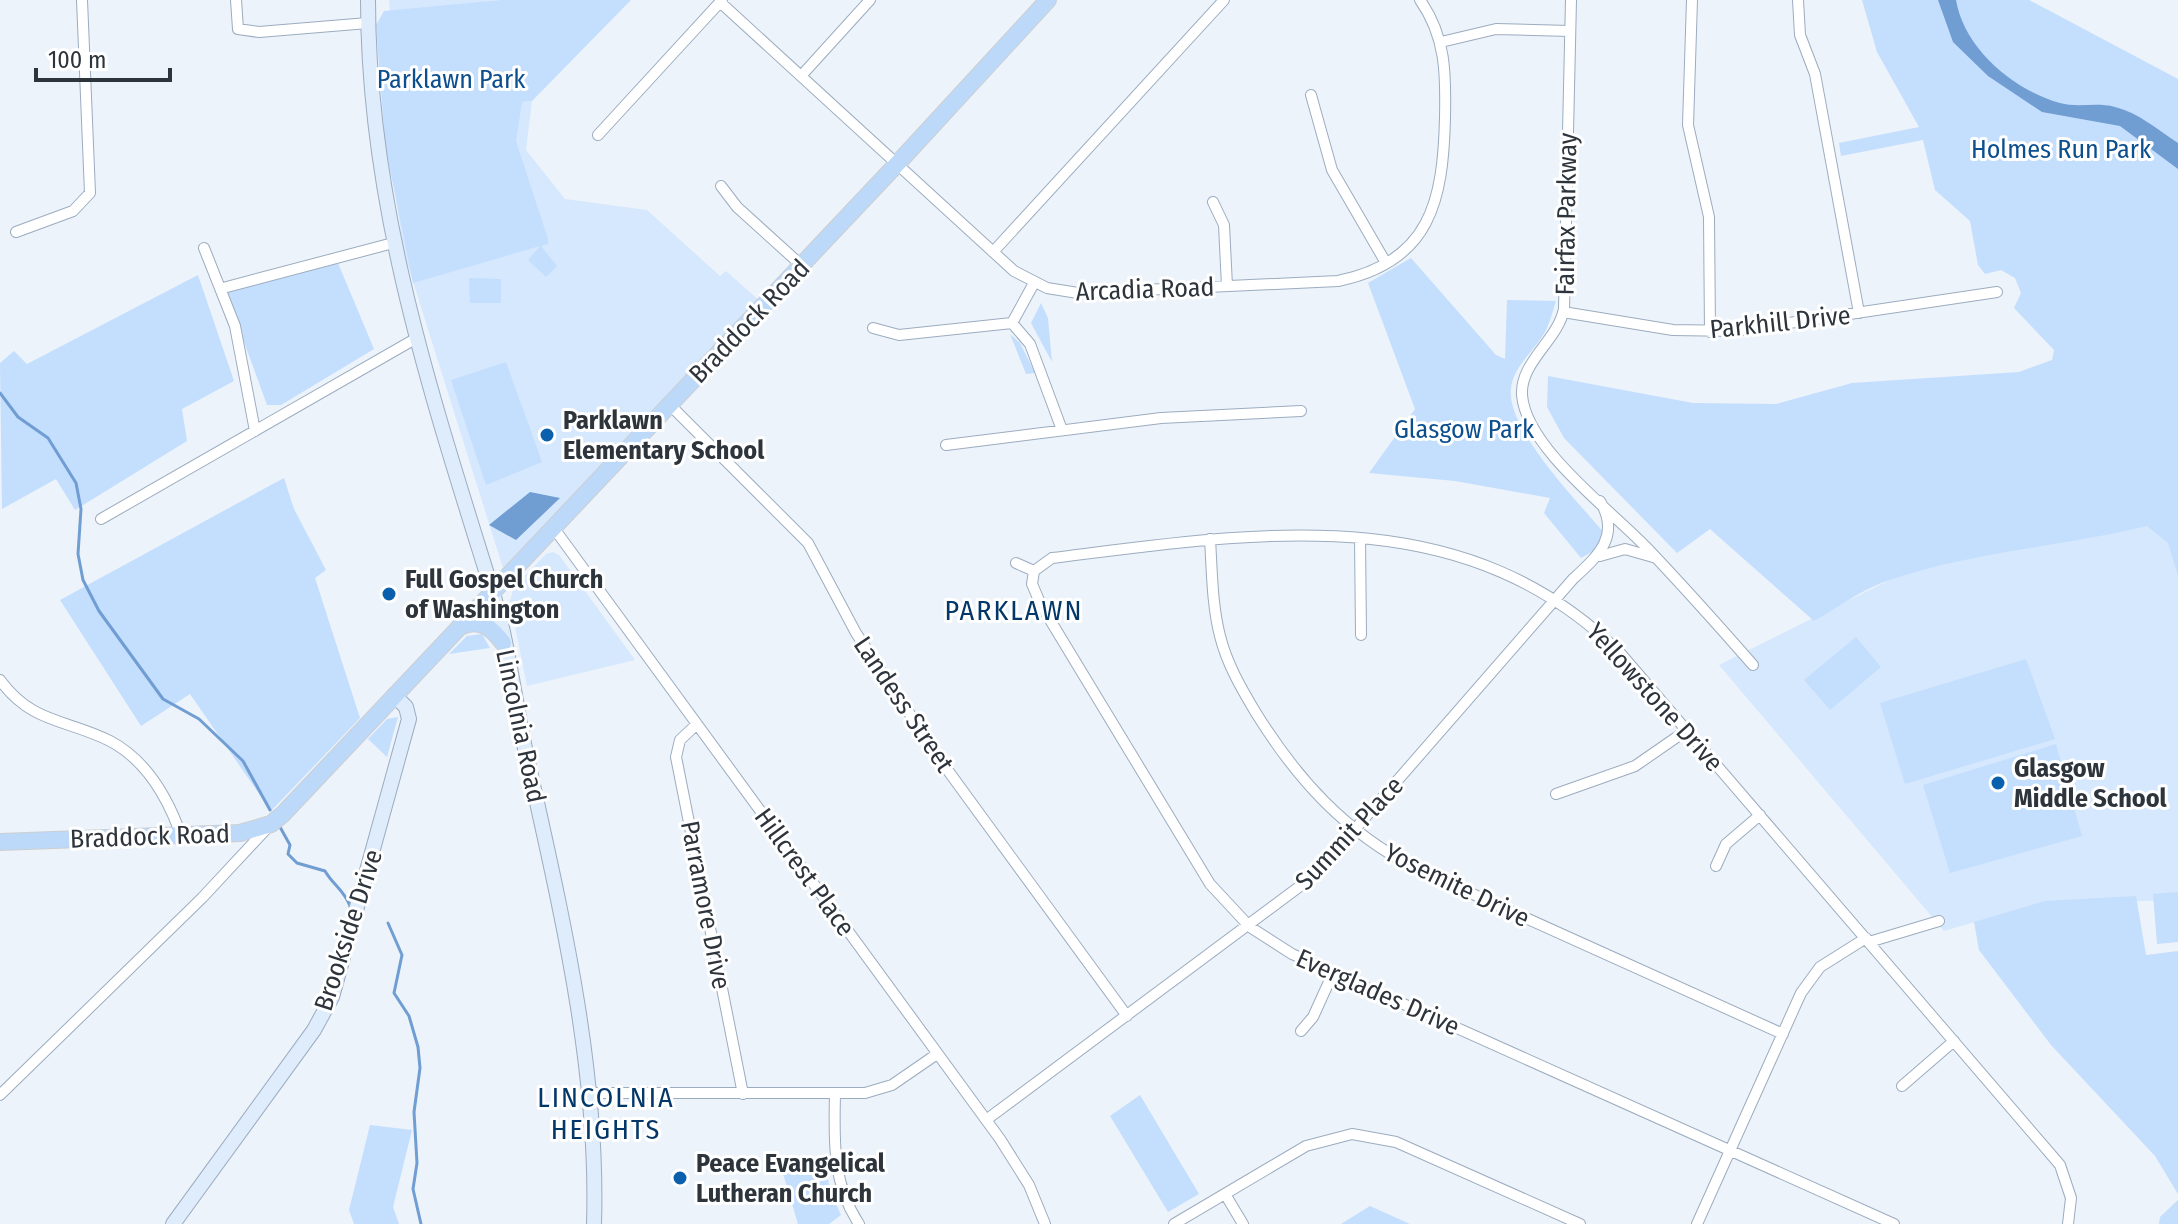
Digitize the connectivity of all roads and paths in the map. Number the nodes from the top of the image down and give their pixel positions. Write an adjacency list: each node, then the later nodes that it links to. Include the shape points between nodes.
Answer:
1 (82, 0): 21 (street, via 90,193 73,211)
2 (236, 0): 12 (street, via 238,29)
3 (368, 0): 12 (main road, Lincolnia Road)
4 (870, 0): 15 (street)
5 (1048, 0): 18 (main road, Braddock Road)
6 (1224, 0): 24 (street)
7 (1420, 0): 14 (street, Arcadia Road)
8 (1571, 0): 13 (street, Fairfax Parkway)
9 (1692, 0): 35 (street, via 1688,125 1709,217)
10 (1798, 0): 32 (street, via 1800,35 1815,74)
11 (721, 1): 15 (street, Arcadia Road); 17 (street)
12 (368, 23): 22 (main road, Lincolnia Road, via 374,114)
13 (1570, 31): 14 (street, via 1496,29); 31 (street, Fairfax Parkway)
14 (1441, 42): 25 (street, Arcadia Road, via 1446,92 1442,184 1421,230)
15 (801, 76): 18 (street, Arcadia Road)
16 (1311, 95): 25 (street, via 1332,170)
17 (598, 135)
18 (897, 164): 24 (street, Arcadia Road); 26 (main road, Braddock Road)
19 (721, 186): 26 (street)
20 (1213, 202): 28 (street, via 1224,225)
21 (16, 232)
22 (393, 243): 29 (street); 36 (main road, Lincolnia Road)
23 (204, 248): 29 (street)
24 (993, 252): 27 (street, Arcadia Road)
25 (1386, 263): 28 (street, Arcadia Road, via 1338,281)
26 (801, 265): 37 (main road, Braddock Road)
27 (1034, 283): 28 (street, Arcadia Road, via 1078,293); 33 (street)
28 (1227, 286)
29 (223, 288): 40 (street, via 244,362)
30 (1997, 292): 32 (street, Parkhill Drive)
31 (1563, 312): 35 (street, Parkhill Drive, via 1634,326); 42 (street, Fairfax Parkway, via 1557,331 1526,374 1522,394 1549,450)
32 (1859, 313): 35 (street, Parkhill Drive)
33 (1012, 323): 34 (street, via 899,335); 39 (street, via 1030,344)
34 (873, 328)
35 (1710, 332)
36 (415, 339): 40 (street); 51 (main road, Lincolnia Road)
37 (669, 404): 44 (main road, Braddock Road); 72 (street, Landess Street, via 808,543 856,633 941,761)
38 (1301, 411): 39 (street, via 1200,414)
39 (1062, 430): 41 (street)
40 (255, 431): 43 (street)
41 (946, 445)
42 (1600, 501): 47 (street, Summit Place, via 1609,517 1609,535); 49 (street, Fairfax Parkway)
43 (101, 519)
44 (553, 527): 51 (main road, Braddock Road); 59 (street, Hillcrest Place)
45 (1360, 538): 46 (street, Yellowstone Drive); 52 (street, Yellowstone Drive, via 1464,556); 53 (street)
46 (1210, 539): 50 (street, Yellowstone Drive, via 1052,558); 64 (street, Yosemite Drive, via 1216,614 1234,675 1295,772)
47 (1594, 559): 49 (street, via 1625,549); 52 (street, Summit Place)
48 (1016, 563): 50 (street)
49 (1662, 564): 56 (street, Fairfax Parkway)
50 (1034, 571): 69 (street, Everglades Drive, via 1032,584 1041,605 1176,828 1210,884)
51 (493, 590): 54 (main road, Braddock Road); 55 (main road, Lincolnia Road)
52 (1556, 599): 60 (street, Yellowstone Drive, via 1621,654); 64 (street, Summit Place)
53 (1361, 635)
54 (449, 636): 55 (main road, via 475,622); 58 (main road, Braddock Road)
55 (503, 643): 78 (main road, Lincolnia Road, via 553,879)
56 (1753, 665)
57 (0, 680): 65 (street, via 39,716 110,741 134,757 168,803)
58 (394, 695): 63 (main road, Braddock Road); 85 (main road, Brookside Drive, via 409,719 332,997 314,1030)
59 (697, 724): 76 (street, Hillcrest Place); 79 (street, Parramore Drive, via 680,740 676,757)
60 (1687, 730): 61 (street, via 1635,766); 62 (street, Yellowstone Drive)
61 (1556, 794)
62 (1760, 815): 67 (street, via 1726,844); 70 (street, Yellowstone Drive)
63 (271, 824): 65 (main road, Braddock Road, via 240,833); 81 (street)
64 (1355, 831): 69 (street, Summit Place, via 1299,890); 74 (street, Yosemite Drive, via 1415,868)
65 (182, 838): 66 (main road, Braddock Road)
66 (0, 842)
67 (1716, 866)
68 (1939, 921): 70 (street)
69 (1250, 927): 71 (street, Everglades Drive); 72 (street, Summit Place)
70 (1867, 940): 74 (street, via 1820,967 1801,993); 75 (street, Yellowstone Drive)
71 (1333, 973): 73 (street); 83 (street, Everglades Drive)
72 (1127, 1016): 82 (street, Summit Place)
73 (1301, 1031)
74 (1783, 1034): 83 (street)
75 (1954, 1041): 77 (street); 94 (street, Yellowstone Drive, via 2060,1165 2071,1198)
76 (937, 1054): 80 (street, via 880,1090); 82 (street, Hillcrest Place)
77 (1902, 1086)
78 (589, 1093): 79 (street); 86 (main road, Lincolnia Road)
79 (743, 1094): 80 (street)
80 (835, 1094): 87 (street, via 836,1170)
81 (0, 1095)
82 (986, 1120): 88 (street, Hillcrest Place, via 1015,1162)
83 (1730, 1151): 92 (street); 93 (street, Everglades Drive)
84 (1225, 1194): 89 (street); 90 (street); 91 (street, via 1313,1143 1366,1135 1396,1142)
85 (173, 1224)
86 (594, 1224)
87 (859, 1224)
88 (1045, 1224)
89 (1174, 1224)
90 (1243, 1224)
91 (1580, 1224)
92 (1697, 1224)
93 (1894, 1224)
94 (2068, 1224)

